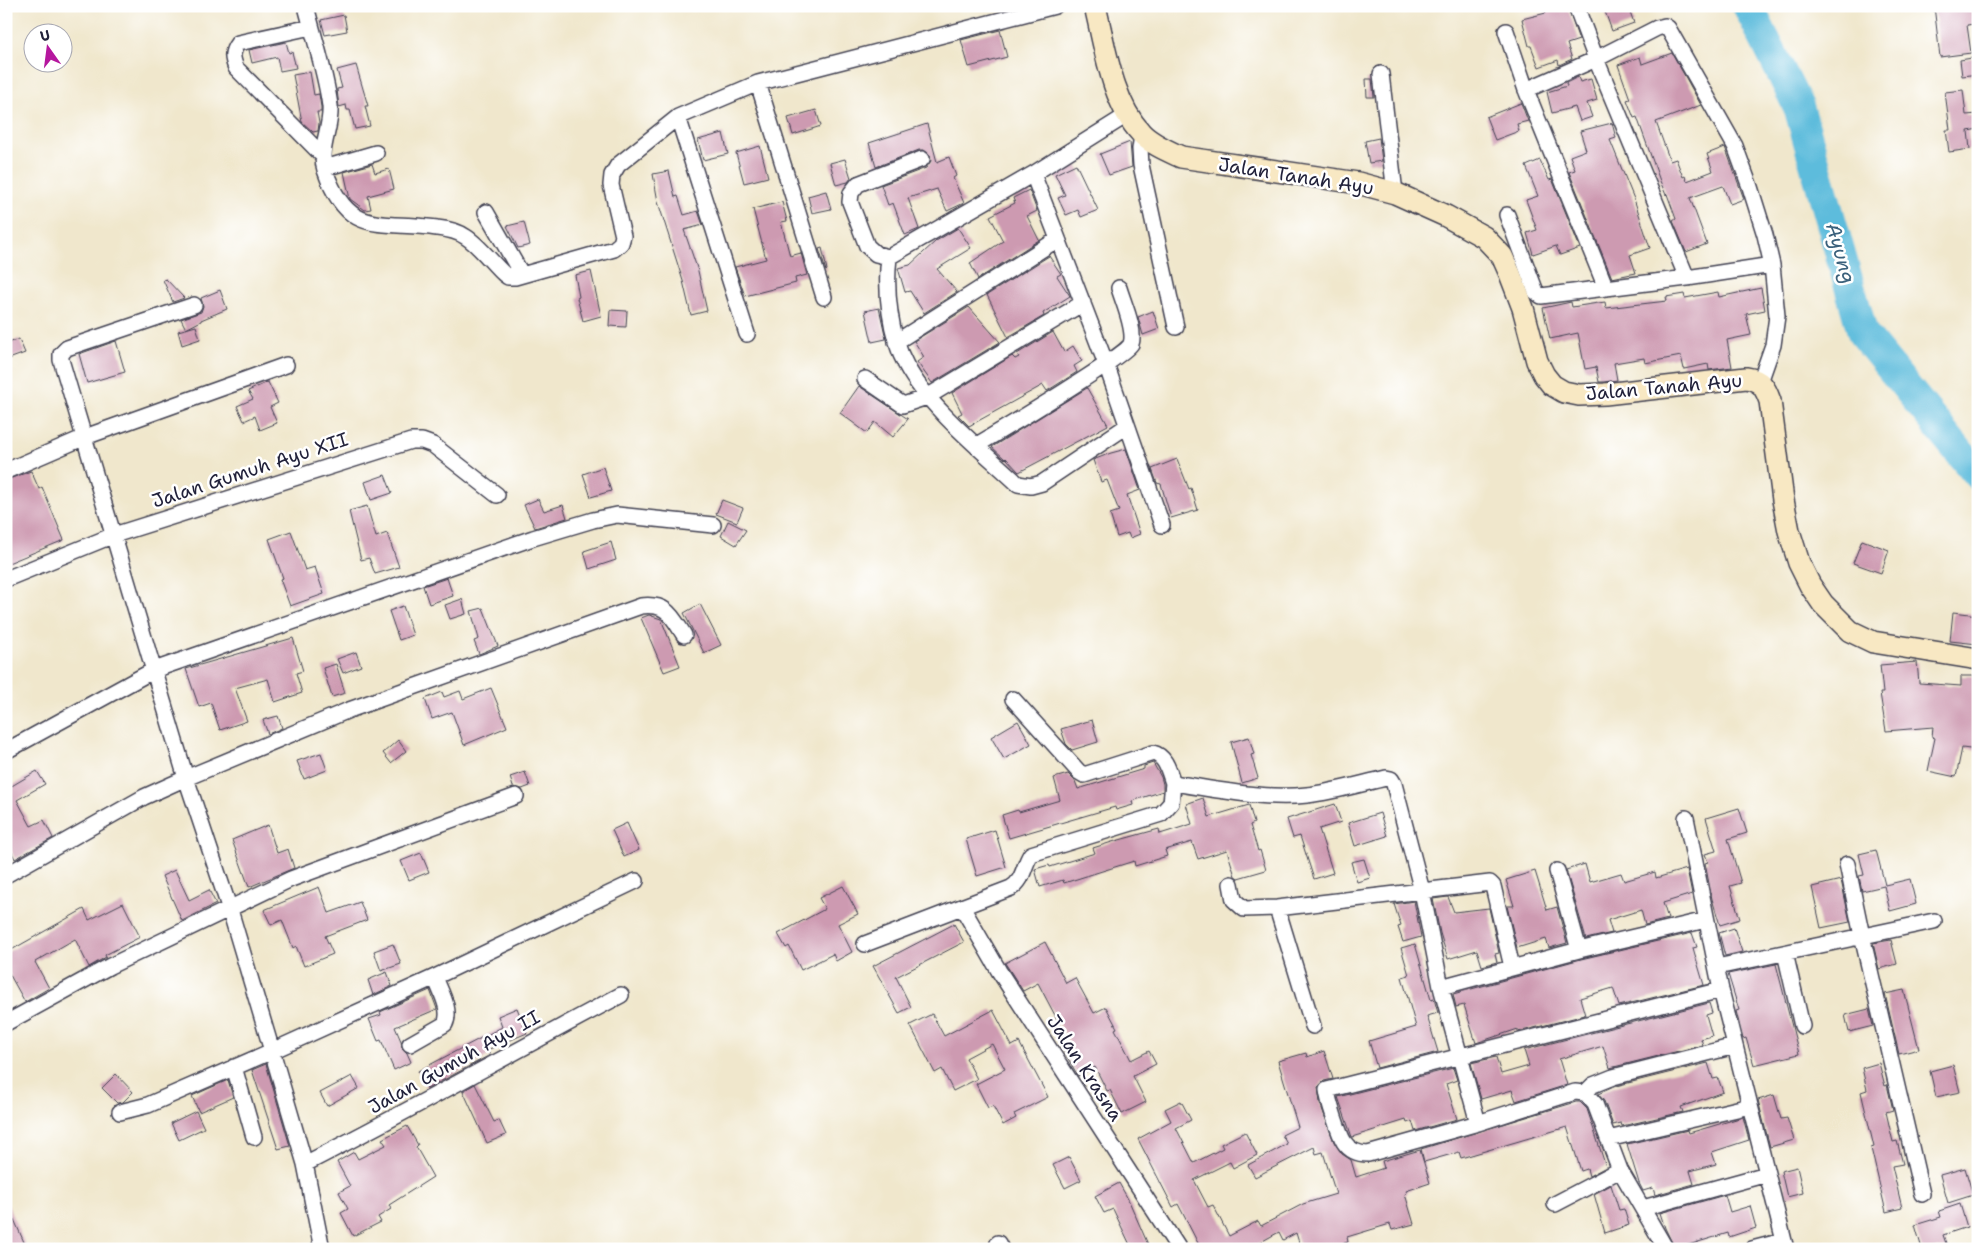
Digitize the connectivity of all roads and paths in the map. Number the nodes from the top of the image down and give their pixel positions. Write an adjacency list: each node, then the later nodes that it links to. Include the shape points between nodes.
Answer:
1 (306, 6): 5 (street)
2 (1055, 6): 9 (street)
3 (1095, 6): 11 (street, Jalan Tanah Ayu)
4 (1576, 6): 7 (street)
5 (311, 27): 16 (street, via 330,108); 16 (street, via 238,43 232,60)
6 (1506, 31): 10 (street)
7 (1596, 58): 10 (street); 23 (street, via 1658,28 1665,26 1670,30 1734,146 1750,186); 25 (street)
8 (1381, 74): 18 (street)
9 (758, 83): 12 (street); 28 (street)
10 (1526, 90): 27 (street)
11 (1126, 115): 13 (street, Jalan Tanah Ayu); 17 (street)
12 (678, 117): 24 (street, via 618,165 612,175 611,185 623,236 621,243 614,249); 32 (street)
13 (1142, 135): 18 (street, Jalan Tanah Ayu, via 1181,157 1358,183); 31 (street, via 1142,165)
14 (376, 153): 16 (street)
15 (922, 159): 22 (street, via 858,184 851,193 850,202 866,246 876,254)
16 (324, 161): 24 (street, via 335,195 347,211 385,226 421,226 466,236 508,277)
17 (1033, 174): 21 (street); 22 (street)
18 (1395, 193): 37 (street, Jalan Tanah Ayu, via 1446,216 1492,244 1502,256 1524,308 1537,361 1544,375 1564,392 1605,394 1746,378)
19 (486, 212): 24 (street)
20 (1507, 215): 27 (street, via 1536,292 1541,296)
21 (1058, 239): 29 (street); 33 (street)
22 (889, 257): 33 (street, via 888,302)
23 (1772, 265): 25 (street); 37 (street, via 1777,316 1773,345)
24 (522, 275)
25 (1687, 278): 27 (street)
26 (1119, 288): 34 (street, via 1131,328 1131,343)
27 (1606, 288)
28 (824, 297)
29 (1083, 303): 34 (street); 38 (street)
30 (194, 305): 40 (street, via 67,348 61,354)
31 (1176, 327)
32 (747, 334)
33 (896, 342): 38 (street, via 905,365)
34 (1106, 364): 39 (street); 41 (street)
35 (286, 365): 40 (street)
36 (866, 378): 38 (street, via 903,405)
37 (1760, 382): 49 (street, Jalan Tanah Ayu, via 1770,401 1789,531 1799,563 1823,604 1850,631 1873,642)
38 (927, 397): 41 (street)
39 (1127, 426): 41 (street, via 1042,483 1031,486 1018,484); 45 (street)
40 (84, 437): 42 (street); 46 (street)
41 (977, 445)
42 (6, 471)
43 (497, 495): 46 (street, Jalan Gumuh Ayu XII, via 434,446 411,441)
44 (713, 525): 50 (street, via 617,515 593,520)
45 (1162, 525)
46 (114, 535): 47 (street, Jalan Gumuh Ayu XII); 50 (street)
47 (6, 579)
48 (684, 635): 53 (street, via 662,606 641,606 349,710)
49 (1978, 659)
50 (154, 670): 52 (street); 53 (street)
51 (1013, 699): 54 (street, via 1082,774 1088,775 1153,753 1165,762)
52 (6, 751)
53 (186, 778): 59 (street, via 144,797); 65 (street)
54 (1173, 783): 62 (street, via 1239,792 1306,795 1390,779); 63 (street, via 1171,803 1161,814 1031,854 1021,881)
55 (516, 796): 65 (street, via 291,879)
56 (1686, 818): 66 (street)
57 (1848, 864): 68 (street)
58 (1557, 871): 70 (street)
59 (6, 875)
60 (636, 881): 74 (street)
61 (1231, 884): 64 (street, via 1234,900 1244,909)
62 (1422, 891): 64 (street); 72 (street, via 1490,883); 75 (street)
63 (962, 906): 69 (street); 100 (street, Jalan Krasna, via 999,971)
64 (1278, 908): 79 (street)
65 (230, 910): 78 (street, via 110,966); 83 (street)
66 (1706, 920): 70 (street); 73 (street)
67 (1934, 921): 68 (street)
68 (1862, 936): 71 (street); 95 (street)
69 (865, 944)
70 (1579, 950): 72 (street)
71 (1785, 953): 73 (street); 80 (street)
72 (1512, 967): 75 (street)
73 (1717, 967): 76 (street)
74 (435, 977): 81 (street, via 448,1018 445,1024); 83 (street)
75 (1441, 987): 84 (street)
76 (1721, 990): 82 (street); 84 (street)
77 (621, 995): 92 (street, Jalan Gumuh Ayu II)
78 (6, 1023)
79 (1313, 1026)
80 (1802, 1026)
81 (410, 1044)
82 (1735, 1046): 86 (street, via 1613,1077 1593,1085); 87 (street)
83 (272, 1052): 85 (street); 92 (street)
84 (1460, 1055): 89 (street); 89 (street, via 1326,1091 1344,1142 1360,1154)
85 (234, 1067): 88 (street, via 148,1105); 90 (street)
86 (1585, 1094): 89 (street, via 1574,1092); 91 (street, via 1595,1104)
87 (1750, 1106): 91 (street); 94 (street)
88 (120, 1112)
89 (1478, 1123)
90 (254, 1138)
91 (1608, 1139): 93 (street)
92 (305, 1164): 99 (street)
93 (1620, 1170): 96 (street); 97 (street)
94 (1767, 1174): 97 (street); 98 (street)
95 (1922, 1194)
96 (1555, 1204)
97 (1643, 1208): 101 (street)
98 (1784, 1245): 102 (street)
99 (322, 1249)
100 (1179, 1249)
101 (1666, 1249)
102 (1752, 1249)

